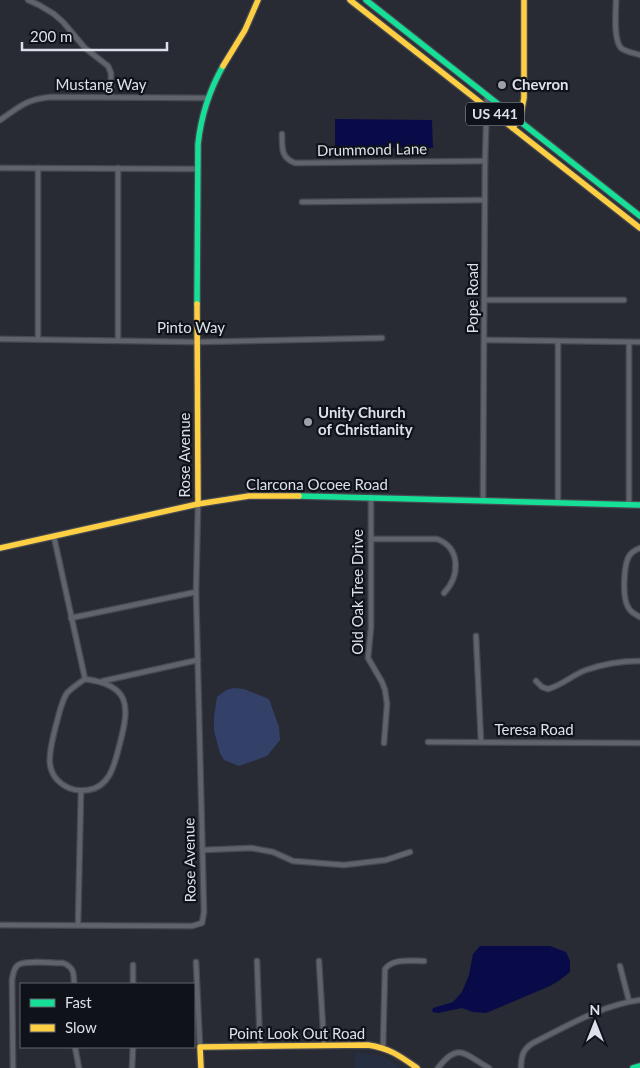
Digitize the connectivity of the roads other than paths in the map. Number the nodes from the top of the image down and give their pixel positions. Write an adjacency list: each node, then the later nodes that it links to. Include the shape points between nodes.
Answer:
1 (28, 0): 9 (street, via 54,14 85,48 108,66)
2 (258, 0): 10 (main road, Rose Avenue, via 239,44)
3 (350, 0): 11 (main road, US 441)
4 (366, 0): 8 (main road, US 441)
5 (524, 0): 13 (main road, via 524,98)
6 (616, 0): 7 (street, via 616,39 628,52)
7 (640, 55)
8 (487, 96): 11 (street, Pope Road); 13 (main road, US 441)
9 (111, 97): 10 (street, Mustang Way); 12 (street, Mustang Way, via 36,99 24,103)
10 (208, 98): 20 (main road, Rose Avenue, via 199,134)
11 (487, 108): 14 (main road, US 441); 16 (street, Pope Road)
12 (0, 120)
13 (519, 120): 14 (main road); 23 (main road, US 441)
14 (514, 128): 24 (main road, US 441)
15 (282, 134): 16 (street, Drummond Lane, via 284,156 295,163)
16 (485, 162): 21 (street, Pope Road)
17 (0, 168): 18 (street)
18 (38, 168): 19 (street); 29 (street)
19 (118, 168): 20 (street); 30 (street)
20 (197, 169): 32 (main road, Rose Avenue)
21 (486, 200): 22 (street); 25 (street, Pope Road)
22 (302, 202)
23 (640, 216)
24 (640, 228)
25 (486, 300): 26 (street); 31 (street, Pope Road)
26 (624, 300)
27 (382, 338): 32 (street, Pinto Way)
28 (0, 339): 29 (street, Pinto Way)
29 (38, 339): 30 (street, Pinto Way)
30 (118, 340): 32 (street, Pinto Way)
31 (485, 340): 33 (street); 37 (street, Pope Road)
32 (197, 342): 39 (main road, Rose Avenue)
33 (558, 342): 34 (street); 38 (street)
34 (629, 342): 35 (street); 40 (street)
35 (640, 342)
36 (371, 497): 37 (main road, Clarcona Ocoee Road); 39 (main road, Clarcona Ocoee Road, via 249,496); 43 (street, Old Oak Tree Drive)
37 (484, 500): 38 (main road, Clarcona Ocoee Road)
38 (558, 503): 40 (main road, Clarcona Ocoee Road)
39 (198, 504): 42 (main road, Clarcona Ocoee Road); 46 (street, Rose Avenue)
40 (629, 505): 41 (main road, Clarcona Ocoee Road)
41 (640, 505)
42 (54, 537): 44 (main road, Clarcona Ocoee Road); 49 (street)
43 (371, 539): 47 (street, via 437,539 446,543 452,551 455,573); 59 (street, Old Oak Tree Drive, via 368,658 385,690)
44 (0, 548)
45 (640, 548): 48 (street, via 628,558 624,598 628,608)
46 (196, 592): 49 (street); 51 (street, Rose Avenue)
47 (444, 593)
48 (640, 617)
49 (71, 618): 53 (street)
50 (476, 636): 57 (street)
51 (198, 660): 55 (street); 61 (street, Rose Avenue)
52 (640, 661): 54 (street, via 585,670 548,689)
53 (85, 679): 55 (street); 60 (street, via 67,694 61,705 49,752 53,774 60,783)
54 (536, 681)
55 (103, 682): 60 (street, via 116,689 123,699 126,720 108,777 101,785)
56 (428, 742): 57 (street, Teresa Road)
57 (481, 742): 58 (street, Teresa Road)
58 (640, 742)
59 (384, 743)
60 (81, 791): 64 (street)
61 (203, 850): 62 (street, via 251,848 274,852 294,861 344,865 386,860); 64 (street, Rose Avenue, via 202,923 192,926)
62 (410, 852)
63 (0, 925): 64 (street)
64 (78, 925)
65 (257, 961): 76 (street)
66 (319, 961): 75 (street)
67 (424, 961): 78 (street, via 397,961 385,969)
68 (196, 962): 77 (street)
69 (134, 965): 72 (street)
70 (620, 966): 74 (street)
71 (74, 983): 82 (street, via 73,970 63,963 23,962 13,971)
72 (134, 983)
73 (640, 1000): 74 (street)
74 (629, 1001): 89 (street, via 602,1010 533,1043 525,1048)
75 (324, 1045): 76 (main road, Point Look Out Road); 78 (main road, Point Look Out Road)
76 (260, 1046): 77 (main road, Point Look Out Road)
77 (200, 1047): 85 (main road)
78 (383, 1047): 86 (main road, Point Look Out Road)
79 (75, 1048): 83 (street)
80 (134, 1048): 84 (street)
81 (640, 1066): 90 (main road)
82 (13, 1068)
83 (80, 1068)
84 (132, 1068)
85 (201, 1068)
86 (417, 1068)
87 (438, 1068): 88 (street, via 447,1056 461,1052)
88 (489, 1068)
89 (521, 1068)
90 (634, 1068)

